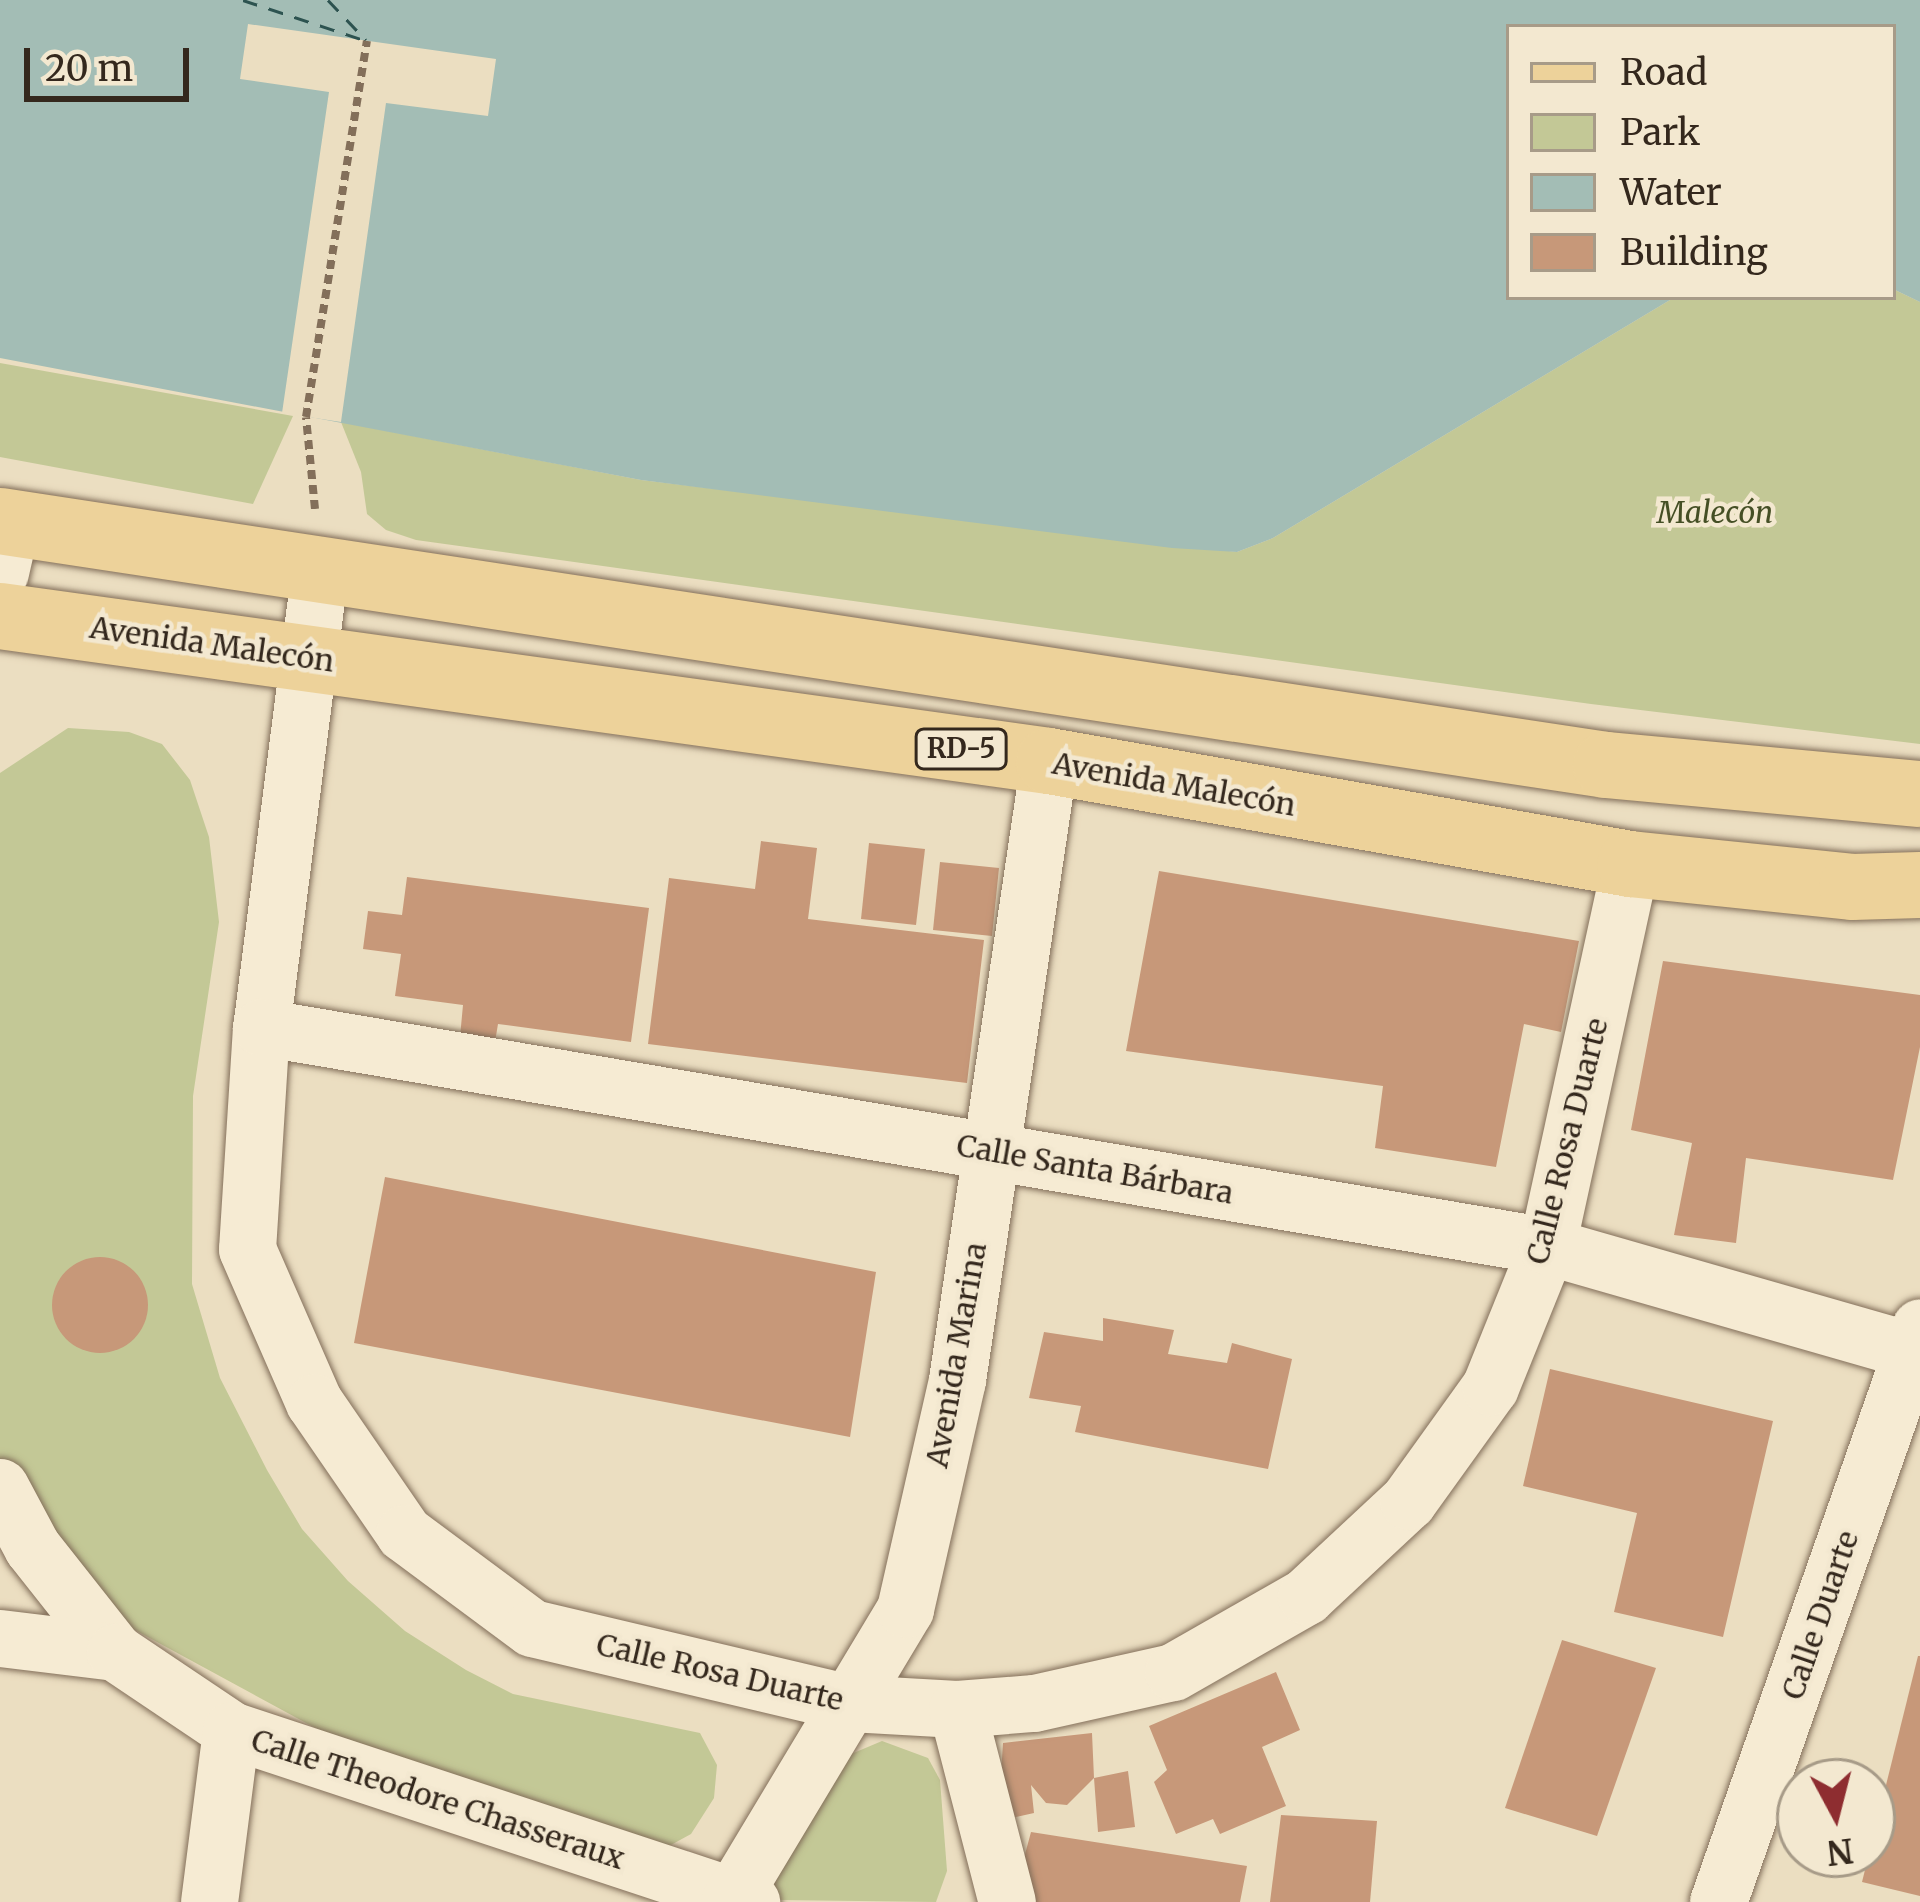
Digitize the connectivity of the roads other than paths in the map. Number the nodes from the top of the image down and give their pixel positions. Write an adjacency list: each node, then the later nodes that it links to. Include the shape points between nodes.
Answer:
1 (4, 538): 2 (main road)
2 (320, 568): 4 (street, Calle Rosa Duarte); 6 (main road, via 1620,767)
3 (0, 616): 4 (main road, Avenida Malecón / RD-5)
4 (306, 656): 5 (main road, Avenida Malecón / RD-5); 9 (street, Calle Rosa Duarte)
5 (1049, 761): 7 (main road, Avenida Malecón / RD-5); 10 (street, Avenida Marina)
6 (1920, 794)
7 (1630, 864): 8 (main road, Avenida Malecón / RD-5, via 1852,887); 11 (street, Calle Rosa Duarte)
8 (1920, 885)
9 (261, 1027): 10 (street, Calle Santa Bárbara); 16 (street, Calle Rosa Duarte, via 247,1249 314,1402 404,1533 532,1628)
10 (991, 1151): 11 (street, Calle Santa Bárbara); 16 (street, Avenida Marina, via 957,1380 904,1609)
11 (1547, 1246): 12 (street, Calle Santa Bárbara); 17 (street, Calle Rosa Duarte, via 1490,1387 1408,1501 1306,1596 1173,1672 1034,1703)
12 (1918, 1344): 22 (street, Calle Duarte)
13 (0, 1487): 15 (street, via 32,1547)
14 (0, 1638): 15 (street, Calle Theodore Chasseraux)
15 (115, 1652): 18 (street, Calle Theodore Chasseraux)
16 (850, 1703): 17 (street, Calle Rosa Duarte); 19 (street, Avenida Marina)
17 (957, 1709): 21 (street)
18 (231, 1730): 19 (street, Calle Theodore Chasseraux); 20 (street)
19 (737, 1900)
20 (209, 1902)
21 (1007, 1902)
22 (1718, 1902)

